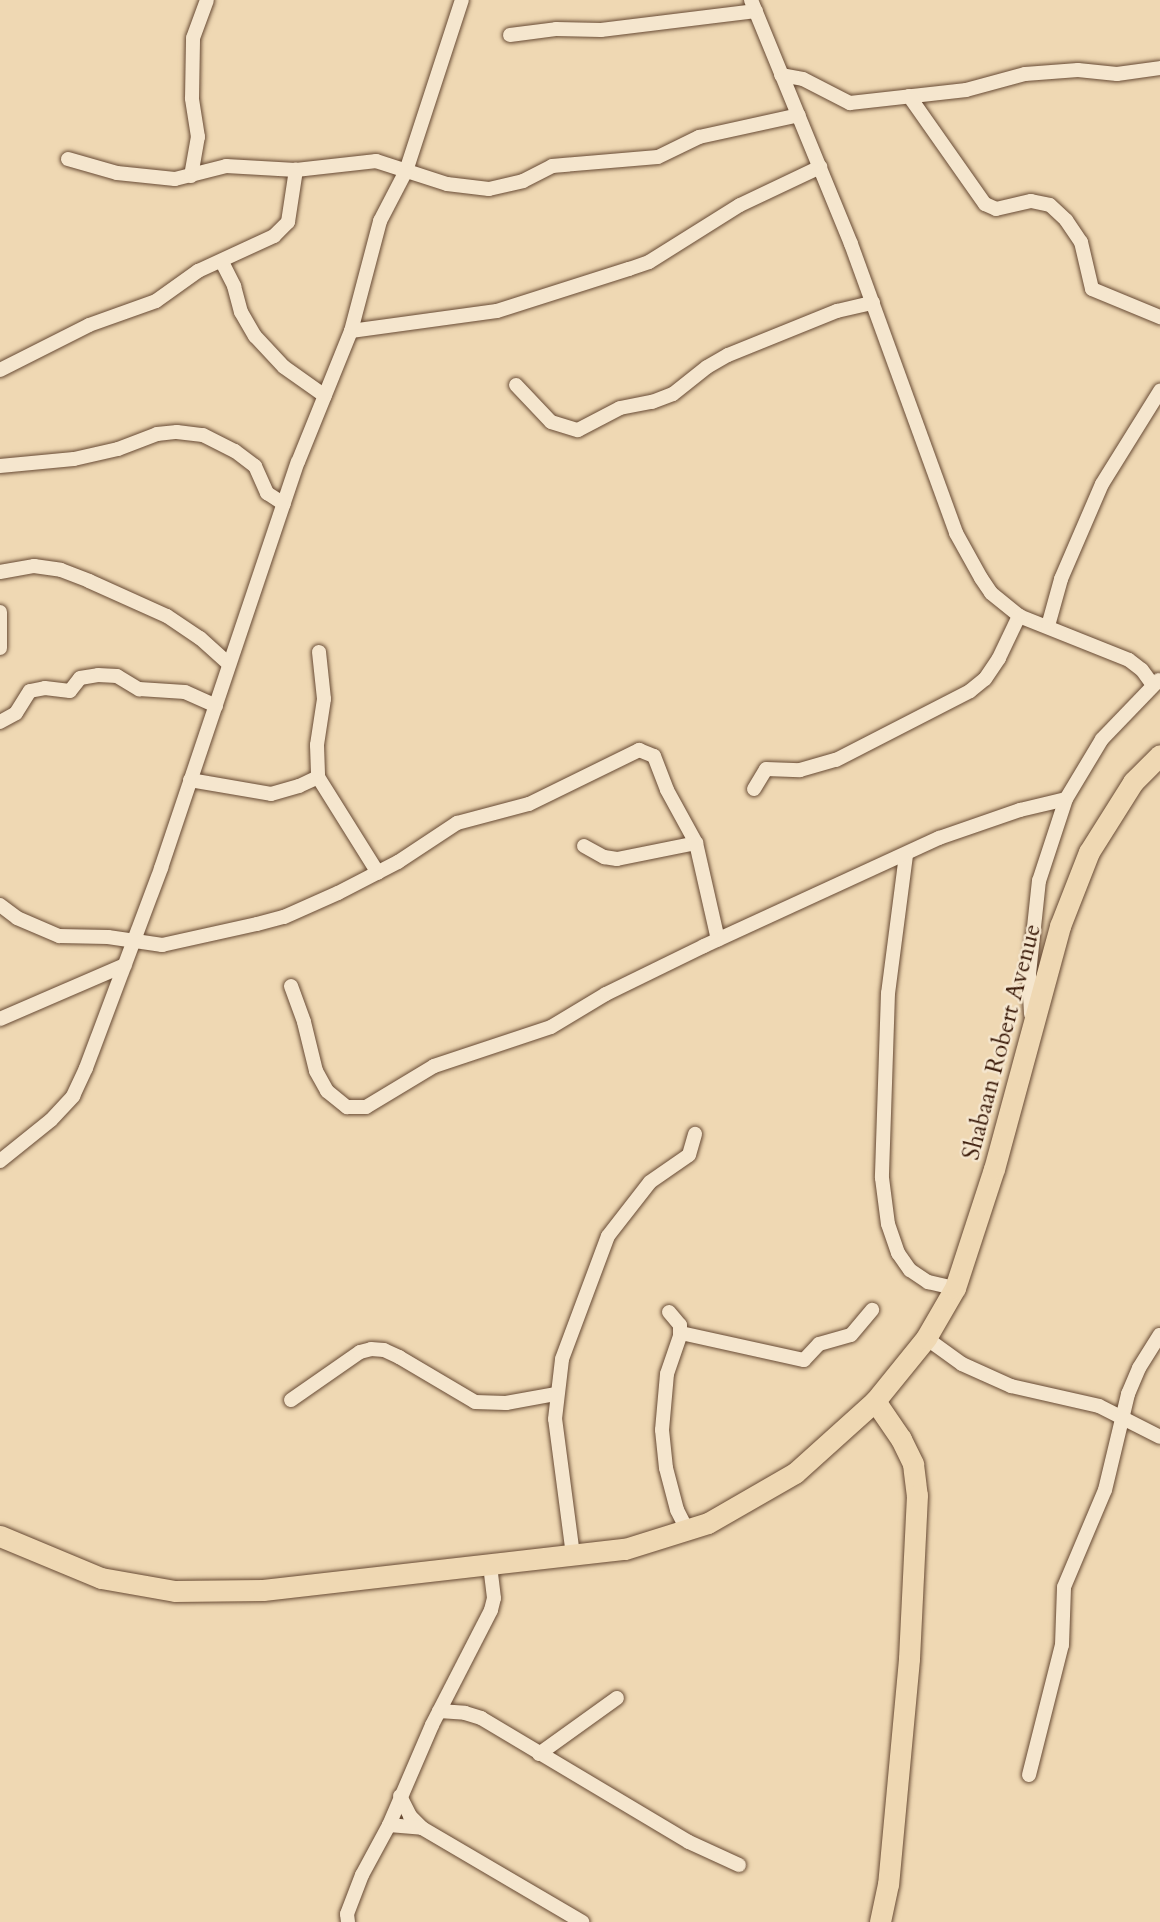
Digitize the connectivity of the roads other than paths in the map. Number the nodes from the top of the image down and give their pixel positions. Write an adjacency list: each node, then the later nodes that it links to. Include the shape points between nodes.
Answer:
1 (207, 0): 13 (street, via 193,38 192,98 198,137)
2 (462, 0): 12 (street)
3 (754, 6): 4 (street, via 601,30 556,29); 6 (street)
4 (510, 36)
5 (1160, 68): 7 (street, via 1116,74 1078,70 1025,74 966,90)
6 (781, 75): 7 (street, via 803,79 843,102); 8 (street)
7 (909, 96): 16 (street, via 985,204 996,209 1031,201 1050,205 1081,242 1092,289)
8 (799, 115): 10 (street); 12 (street, via 699,137 658,157 552,166 523,181 489,189 447,184)
9 (68, 159): 13 (street, via 149,178)
10 (820, 167): 15 (street); 17 (street, via 740,205 649,262 629,269 497,311)
11 (296, 170): 12 (street, via 376,161); 13 (street, via 226,166); 14 (street, via 284,229)
12 (406, 171): 17 (street, via 380,220)
13 (191, 176)
14 (222, 262): 18 (street, via 198,271 156,301 89,325); 21 (street, via 255,336 284,367)
15 (873, 303): 19 (street, via 837,311 740,350 707,367 673,394 620,408 578,430 551,422); 26 (street, via 956,533 991,593)
16 (1160, 317)
17 (351, 331): 21 (street)
18 (0, 370)
19 (516, 385)
20 (1160, 391): 27 (street, via 1102,484 1065,568)
21 (325, 396): 23 (street)
22 (0, 466): 23 (street, via 107,452 157,435 203,435 255,466 267,493)
23 (284, 504): 30 (street)
24 (0, 572): 30 (street, via 34,566 61,570 167,616)
25 (0, 612): 28 (street)
26 (1019, 617): 27 (street); 37 (street, via 999,658 970,691 836,760 800,770 766,769)
27 (1048, 626): 31 (street, via 1129,660)
28 (0, 648)
29 (319, 652): 35 (street, via 324,699)
30 (229, 664): 32 (street)
31 (1157, 682): 38 (street, via 1102,739)
32 (216, 706): 33 (street, via 185,692 139,689 117,676 98,675 80,678 70,691 30,691 16,713); 36 (street)
33 (0, 722)
34 (1160, 755): 49 (main road, Shabaan Robert Avenue, via 1133,782 1089,852 1060,926)
35 (318, 777): 36 (street, via 271,794); 42 (street)
36 (190, 780): 45 (street)
37 (754, 789)
38 (1066, 799): 41 (street, via 974,824); 49 (street, via 1039,881 1029,974)
39 (696, 843): 40 (street, via 617,859); 42 (street, via 654,756 639,750 529,804 457,823); 44 (street)
40 (584, 846)
41 (906, 855): 44 (street); 52 (street, via 888,993 882,1178 888,1224 898,1253 910,1270 928,1282)
42 (378, 873): 45 (street, via 284,917 172,944)
43 (0, 905): 45 (street, via 59,936 108,937)
44 (718, 940): 47 (street, via 606,994 551,1027 444,1062 366,1107 347,1107 327,1091 316,1071)
45 (133, 943): 46 (street)
46 (125, 965): 48 (street); 51 (street, via 73,1096)
47 (291, 986)
48 (0, 1019)
49 (1031, 1027): 52 (main road, Shabaan Robert Avenue, via 994,1168)
50 (695, 1134): 58 (street, via 689,1155 650,1182 608,1236 562,1359)
51 (0, 1161)
52 (955, 1289): 57 (main road, Shabaan Robert Avenue)
53 (872, 1310): 55 (street, via 851,1335 819,1344 804,1360)
54 (668, 1312): 55 (street, via 678,1321)
55 (681, 1333): 63 (street, via 667,1374 662,1430 666,1468)
56 (1160, 1335): 61 (street, via 1139,1368)
57 (920, 1346): 60 (main road, Shabaan Robert Avenue); 61 (street, via 1011,1386)
58 (556, 1394): 59 (street, via 506,1403 475,1402 399,1357 371,1349); 65 (street, via 555,1419)
59 (290, 1400)
60 (875, 1401): 63 (main road, Shabaan Robert Avenue, via 795,1473 708,1523); 77 (main road, via 913,1464 917,1495 909,1660 888,1884)
61 (1123, 1416): 62 (street); 70 (street, via 1105,1490 1064,1587 1062,1645)
62 (1160, 1437)
63 (687, 1530): 65 (main road, Shabaan Robert Avenue, via 625,1549)
64 (0, 1536): 66 (main road, Shabaan Robert Avenue, via 101,1578 175,1591 263,1590)
65 (573, 1555): 66 (main road, Shabaan Robert Avenue)
66 (490, 1566): 68 (street, via 491,1610)
67 (617, 1698): 69 (street)
68 (439, 1711): 69 (street, via 481,1718); 71 (street)
69 (539, 1754): 74 (street, via 689,1842)
70 (1029, 1775)
71 (400, 1796): 72 (street); 73 (street)
72 (389, 1825): 73 (street); 75 (street, via 366,1866)
73 (422, 1828): 76 (street)
74 (738, 1865)
75 (346, 1919)
76 (582, 1922)
77 (880, 1922)

